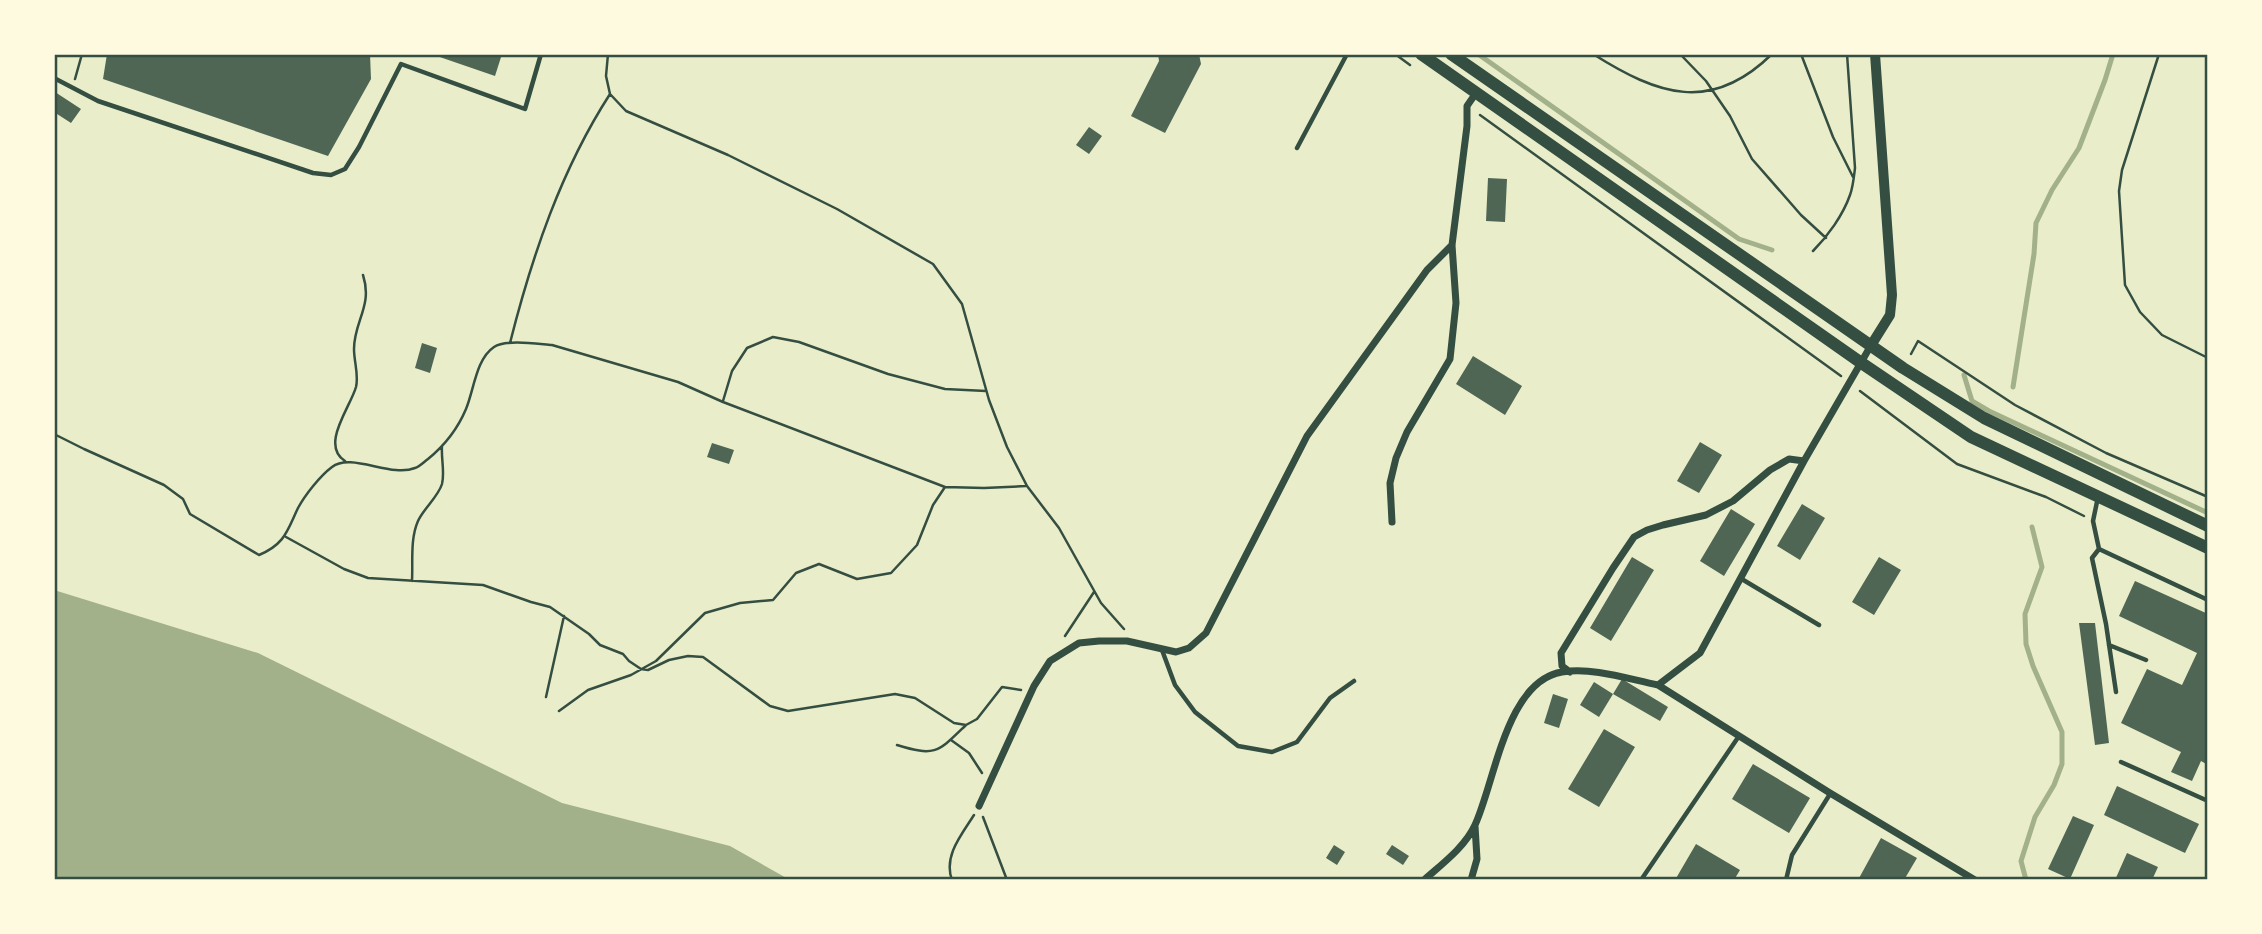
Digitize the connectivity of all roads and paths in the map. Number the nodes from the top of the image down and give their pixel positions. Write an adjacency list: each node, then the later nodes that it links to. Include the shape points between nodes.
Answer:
1 (82, 54): 17 (path)
2 (541, 54): 17 (lane, via 525,110 401,64 359,147 345,169 331,175 301,169)
3 (608, 54): 20 (path)
4 (1347, 54): 22 (lane)
5 (1395, 54): 15 (path)
6 (1421, 54): 19 (main road)
7 (1451, 54): 29 (main road)
8 (1593, 54): 18 (path, via 1660,89 1688,94)
9 (1681, 54): 18 (path)
10 (1772, 54): 18 (path, via 1732,85)
11 (1801, 54): 23 (path)
12 (1847, 54): 23 (path)
13 (1875, 54): 29 (street, via 1892,295 1890,315)
14 (2159, 54): 31 (path, via 2122,170 2119,191 2125,285 2140,312 2162,335)
15 (1416, 69)
16 (54, 78): 17 (lane)
17 (71, 88)
18 (1712, 90): 24 (path, via 1752,159)
19 (1476, 93): 21 (street); 32 (main road)
20 (610, 94): 28 (path, via 550,210); 34 (path, via 626,111 837,209 933,264 962,304)
21 (1467, 106): 25 (street); 33 (path)
22 (1297, 148)
23 (1854, 179): 24 (path, via 1850,196)
24 (1826, 238): 26 (path)
25 (1452, 245): 45 (street, via 1456,303 1450,359 1396,458 1390,483); 58 (street, via 1427,270 1307,436 1206,634 1189,648)
26 (1813, 251)
27 (363, 275): 38 (path, via 366,306 354,349 356,386 335,447)
28 (510, 343): 35 (path, via 552,345 678,382); 37 (path, via 495,346 482,362 466,411)
29 (1870, 347): 32 (street); 46 (main road, via 1984,418)
30 (1911, 354): 43 (path, via 1918,341 2015,405 2106,453)
31 (2208, 358)
32 (1860, 362): 33 (street); 42 (main road, via 1971,437)
33 (1847, 383): 39 (street); 44 (path, via 1957,464 2046,497)
34 (986, 391): 35 (path, via 945,389 773,337 747,348 732,370); 40 (path)
35 (723, 402): 41 (path)
36 (54, 433): 47 (path, via 164,485 183,499 190,514 259,555)
37 (442, 446): 38 (path, via 413,469); 51 (path, via 441,488 414,535)
38 (345, 461): 47 (path, via 333,466 300,505)
39 (1804, 461): 50 (street); 62 (street, via 1789,459 1706,515 1634,537 1561,653 1562,666)
40 (1027, 486): 41 (path); 52 (path, via 1059,528)
41 (945, 487): 61 (path, via 917,545 891,573 857,579 819,564 796,573 773,600 705,613 656,661)
42 (2099, 496): 44 (lane); 48 (main road)
43 (2208, 497)
44 (2093, 521): 49 (lane)
45 (1392, 522)
46 (2208, 526)
47 (286, 537): 51 (path, via 369,578)
48 (2208, 548)
49 (2099, 549): 53 (lane); 57 (lane, via 2092,558)
50 (1740, 578): 55 (lane); 64 (street, via 1700,653)
51 (412, 581): 54 (path, via 484,585)
52 (1094, 592): 56 (path); 60 (path)
53 (2208, 600)
54 (564, 616): 61 (path); 67 (path)
55 (1819, 625)
56 (1138, 644): 58 (street); 60 (street, via 1079,643)
57 (2109, 644): 59 (lane); 66 (lane)
58 (1162, 650): 63 (lane, via 1175,685 1195,712 1238,746 1272,752 1297,742 1330,698)
59 (2146, 660)
60 (1050, 661): 65 (street)
61 (641, 669): 68 (path, via 588,690); 69 (path, via 688,656 703,657 770,706 788,711 895,694 915,698 954,723)
62 (1571, 672): 64 (street); 78 (street, via 1539,681 1527,693 1506,734)
63 (1354, 681)
64 (1658, 685): 70 (street)
65 (1034, 686): 69 (path, via 1021,690 1002,687 977,719); 74 (street)
66 (2116, 692)
67 (546, 697)
68 (559, 711)
69 (966, 725): 71 (path)
70 (1740, 734): 75 (street); 83 (lane)
71 (951, 739): 72 (path, via 931,752); 74 (path, via 980,768)
72 (897, 745)
73 (2121, 762): 76 (lane)
74 (985, 790): 77 (street)
75 (1830, 793): 84 (lane, via 1792,855); 85 (street)
76 (2208, 801)
77 (979, 806): 79 (path, via 952,851); 80 (path)
78 (1475, 825): 81 (street, via 1462,846); 82 (street, via 1477,859)
79 (952, 880)
80 (1007, 880)
81 (1424, 880)
82 (1471, 880)
83 (1641, 880)
84 (1786, 880)
85 (1975, 880)

